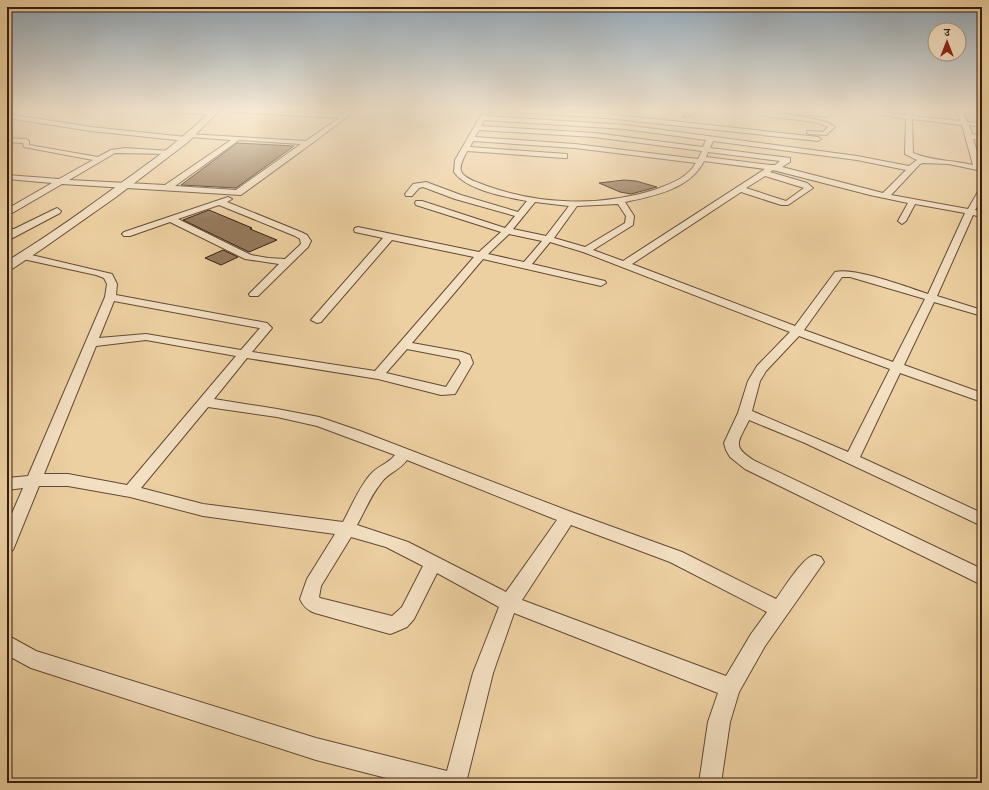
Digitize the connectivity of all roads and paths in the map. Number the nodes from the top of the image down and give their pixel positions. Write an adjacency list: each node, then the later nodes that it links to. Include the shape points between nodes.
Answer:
1 (31, 147): 18 (street)
2 (176, 147): 15 (street)
3 (225, 147): 28 (street)
4 (304, 147): 31 (street)
5 (566, 147): 12 (street, via 563,159)
6 (584, 147): 19 (street)
7 (689, 147): 13 (street)
8 (772, 147): 14 (street)
9 (809, 147): 14 (street)
10 (909, 147): 20 (street, via 909,154)
11 (972, 147): 16 (street)
12 (466, 149): 34 (street, via 457,169 465,179)
13 (706, 149): 19 (street); 21 (street, via 787,160)
14 (804, 151): 22 (street)
15 (169, 152): 18 (street, via 117,150); 27 (street)
16 (973, 152): 17 (street); 23 (street)
17 (982, 153)
18 (100, 159): 26 (street)
19 (701, 160): 21 (street); 35 (street, via 690,176 675,184)
20 (923, 160): 22 (street); 23 (street)
21 (775, 168): 24 (street); 33 (street)
22 (911, 169): 33 (street)
23 (980, 169)
24 (764, 173): 29 (street); 29 (street, via 809,188 788,203 779,203)
25 (7, 177): 26 (street)
26 (59, 182): 27 (street); 41 (street)
27 (125, 186): 28 (street); 57 (street)
28 (168, 187): 31 (street)
29 (740, 189): 61 (street)
30 (982, 192): 43 (street)
31 (238, 193): 37 (street)
32 (409, 194): 46 (street, via 416,186 424,184 458,198)
33 (884, 196): 36 (street)
34 (534, 200): 39 (street); 46 (street)
35 (620, 201): 39 (street); 56 (street, via 631,217 629,225)
36 (913, 201): 43 (street); 48 (street)
37 (220, 202): 47 (street); 59 (street, via 304,237 305,245)
38 (419, 203): 50 (street)
39 (575, 203): 55 (street)
40 (7, 204): 41 (street)
41 (17, 206): 44 (street)
42 (57, 211): 51 (street)
43 (970, 212): 45 (street); 66 (street)
44 (7, 213)
45 (982, 214)
46 (520, 215): 50 (street)
47 (170, 219): 52 (street); 59 (street, via 248,257)
48 (902, 221)
49 (358, 230): 53 (street)
50 (507, 231): 55 (street); 58 (street)
51 (12, 232): 54 (street)
52 (127, 234)
53 (389, 237): 58 (street); 68 (street)
54 (7, 238)
55 (548, 239): 56 (street); 60 (street)
56 (586, 250): 61 (street)
57 (23, 256): 62 (street); 65 (street, via 108,276 112,284)
58 (480, 256): 60 (street); 71 (street)
59 (287, 262): 64 (street)
60 (526, 265): 63 (street)
61 (624, 265): 69 (street)
62 (7, 266)
63 (601, 283)
64 (254, 294)
65 (110, 297): 70 (street); 72 (street, via 263,325 266,328)
66 (931, 298): 67 (street); 69 (street, via 851,274 839,274); 73 (street)
67 (982, 313)
68 (317, 320)
69 (797, 331): 73 (street); 77 (street, via 761,369 754,381)
70 (91, 343): 72 (street, via 146,337); 80 (street)
71 (404, 346): 74 (street); 74 (street, via 462,356 466,358 467,363 447,392)
72 (244, 354): 74 (street); 76 (street)
73 (897, 366): 75 (street); 79 (street)
74 (378, 375)
75 (982, 398)
76 (205, 402): 78 (street, via 277,412 319,422); 82 (street)
77 (745, 412): 79 (street); 89 (street, via 731,442 731,448 737,457)
78 (405, 453): 83 (street); 85 (street, via 395,465 384,470 375,479)
79 (851, 460): 84 (street)
80 (35, 480): 81 (street); 82 (street, via 68,480); 86 (street)
81 (7, 484)
82 (130, 492): 85 (street, via 203,510)
83 (568, 517): 90 (street); 91 (street, via 676,557)
84 (982, 520)
85 (347, 529): 88 (street, via 370,534 401,546); 88 (street, via 313,584 309,599 315,605 390,624 397,623 408,613)
86 (7, 545)
87 (815, 562): 91 (street)
88 (433, 563): 90 (street)
89 (982, 577)
90 (509, 603): 93 (street); 95 (street, via 484,673)
91 (779, 609): 93 (street)
92 (7, 644): 94 (street, via 32,659 316,749)
93 (730, 688): 96 (street, via 719,722)
94 (450, 783)
95 (455, 783)
96 (710, 783)

